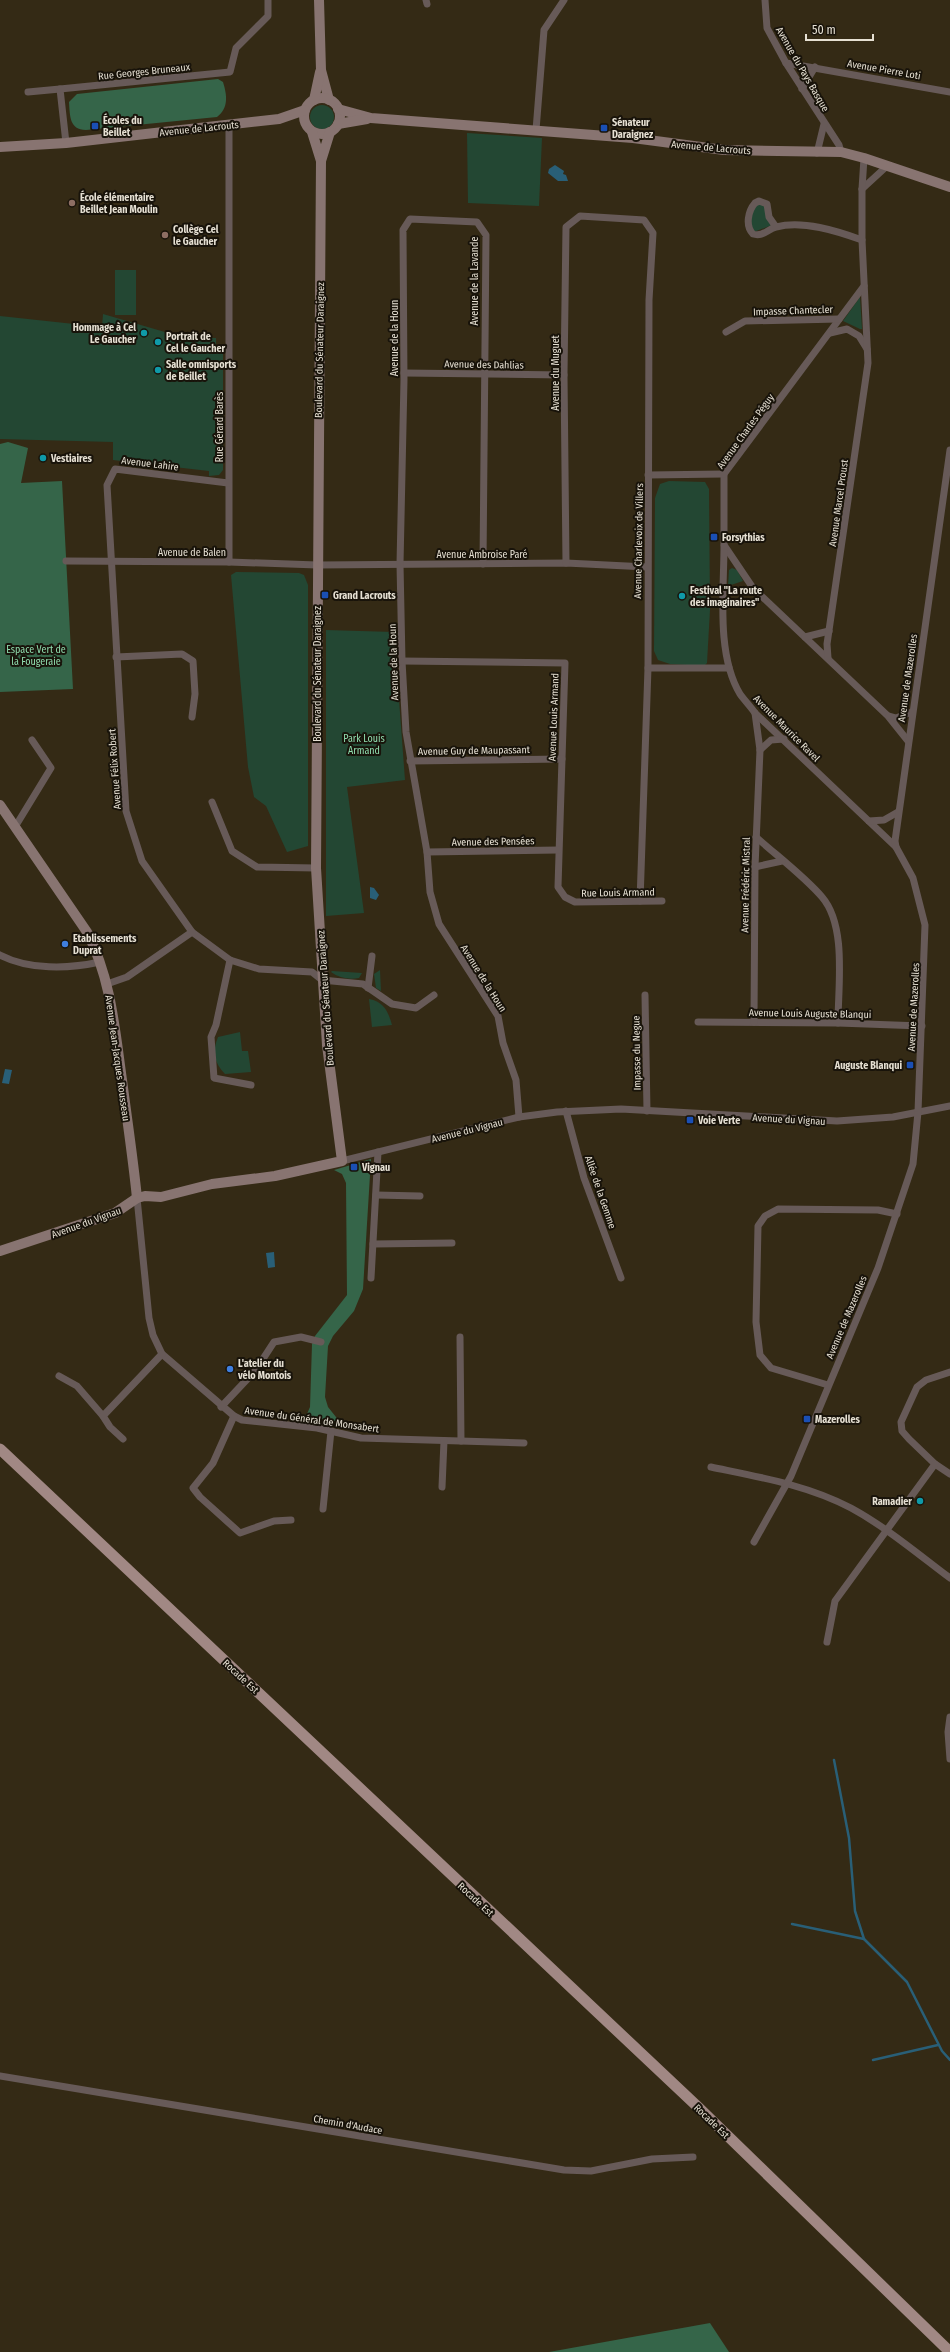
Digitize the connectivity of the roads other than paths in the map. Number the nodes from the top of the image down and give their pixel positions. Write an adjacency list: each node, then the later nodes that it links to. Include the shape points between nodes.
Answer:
1 (268, 0): 8 (street, Rue Georges Bruneaux, via 268,16 236,48 230,72)
2 (319, 0): 7 (street)
3 (563, 0): 22 (street, via 544,30)
4 (765, 0): 5 (street, Avenue du Pays Basque, via 767,28)
5 (786, 63): 6 (street, Avenue Pierre Loti); 9 (street, Avenue du Pays Basque)
6 (815, 67): 9 (street); 11 (street, Avenue Pierre Loti)
7 (321, 70): 12 (street); 13 (street)
8 (60, 89): 10 (street, Rue Georges Bruneaux); 25 (street)
9 (802, 89): 20 (street, Avenue du Pays Basque)
10 (28, 92)
11 (950, 92)
12 (314, 100): 13 (street); 15 (street)
13 (330, 100): 14 (street)
14 (338, 109): 16 (street, Avenue de Lacrouts); 19 (street)
15 (305, 110): 17 (street, Avenue de Lacrouts); 18 (street)
16 (371, 118): 19 (street, Avenue de Lacrouts); 22 (street, Avenue de Lacrouts)
17 (279, 119): 18 (street, Avenue de Lacrouts); 21 (street, Avenue de Lacrouts)
18 (305, 124): 23 (street)
19 (338, 124): 24 (street)
20 (824, 124): 27 (street, Avenue du Pays Basque); 28 (street, Avenue du Pays Basque)
21 (229, 125): 25 (street, Avenue de Lacrouts); 49 (street, Rue Gérard Barès)
22 (536, 130): 28 (street, Avenue de Lacrouts, via 633,138 724,150)
23 (312, 132): 24 (street); 30 (street, Boulevard du Sénateur Daraignez)
24 (330, 132): 30 (street, Boulevard du Sénateur Daraignez)
25 (66, 142): 26 (street, Avenue de Lacrouts)
26 (0, 147)
27 (841, 152): 28 (street, Avenue de Lacrouts); 29 (street, Avenue de Lacrouts)
28 (817, 153)
29 (864, 158): 31 (street, Avenue de Lacrouts); 33 (street, Avenue Marcel Proust)
30 (321, 161): 57 (street, Boulevard du Sénateur Daraignez)
31 (887, 166): 32 (street, Avenue de Lacrouts); 33 (street)
32 (950, 187)
33 (862, 189): 37 (street, Avenue Marcel Proust)
34 (607, 218): 45 (street, Avenue du Muguet, via 580,216 566,227); 48 (street, Avenue Charlevoix de Villers, via 644,220 653,233 649,300)
35 (445, 220): 43 (street, Avenue de la Houn, via 410,219 403,230); 44 (street, Avenue de la Lavande, via 477,222 486,235)
36 (776, 226): 36 (street, via 759,234 751,232 748,218 754,204 759,201 767,204 769,217); 37 (street, via 828,228)
37 (862, 240): 38 (street, Avenue Marcel Proust)
38 (864, 286): 39 (street, Avenue Charles Péguy); 42 (street, Avenue Marcel Proust)
39 (839, 319): 40 (street, Impasse Chantecler, via 745,321); 41 (street, Avenue Charles Péguy)
40 (726, 332)
41 (830, 332): 42 (street, via 847,329 859,336); 47 (street, Avenue Charles Péguy)
42 (868, 350): 59 (street, Avenue Marcel Proust)
43 (404, 373): 44 (street, Avenue des Dahlias); 55 (street, Avenue de la Houn)
44 (483, 374): 45 (street, Avenue des Dahlias); 56 (street)
45 (564, 375): 54 (street, Avenue du Muguet)
46 (950, 450): 66 (street, Avenue de Mazerolles)
47 (724, 474): 48 (street); 50 (street, Avenue Charles Péguy)
48 (648, 475): 58 (street, Avenue Charlevoix de Villers)
49 (228, 484): 52 (street, Avenue Lahire, via 115,469 107,485); 53 (street, Rue Gérard Barès)
50 (724, 545): 60 (street, via 753,588); 65 (street, Avenue Maurice Ravel, via 724,641)
51 (66, 561): 52 (street, Avenue de Balen)
52 (110, 562): 53 (street, Avenue de Balen); 61 (street, Avenue Félix Robert)
53 (229, 562): 57 (street, Avenue de Balen)
54 (566, 563): 56 (street, Avenue Ambroise Paré); 58 (street, Avenue Ambroise Paré)
55 (400, 564): 56 (street, Avenue Ambroise Paré); 57 (street, Avenue Ambroise Paré); 63 (street, Avenue de la Houn)
56 (483, 564)
57 (317, 565): 87 (street, Boulevard du Sénateur Daraignez)
58 (647, 567): 64 (street, Avenue Charlevoix de Villers)
59 (829, 630): 60 (street); 62 (street, Avenue Marcel Proust)
60 (805, 637): 62 (street)
61 (116, 656): 69 (street, via 182,654 193,661 195,694); 91 (street, Avenue Félix Robert, via 126,811 142,861)
62 (828, 658): 68 (street)
63 (402, 661): 74 (street, Avenue Louis Armand, via 564,663); 75 (street, Avenue de la Houn)
64 (648, 668): 65 (street); 88 (street, Avenue Charlevoix de Villers)
65 (729, 668): 67 (street, Avenue Maurice Ravel, via 740,693)
66 (912, 712): 68 (street, via 896,718); 72 (street, Avenue de Mazerolles)
67 (756, 713): 70 (street, Avenue Maurice Ravel); 73 (street, Avenue Frédéric Mistral)
68 (888, 716): 72 (street)
69 (192, 717)
70 (784, 739): 73 (street, via 771,740); 79 (street, Avenue Maurice Ravel)
71 (32, 740): 80 (street, via 51,768)
72 (908, 741): 78 (street, Avenue de Mazerolles)
73 (760, 750): 81 (street, Avenue Frédéric Mistral)
74 (562, 759): 75 (street, Avenue Guy de Maupassant); 83 (street, Avenue Louis Armand)
75 (410, 761): 84 (street, Avenue de la Houn)
76 (212, 802): 87 (street, via 232,851 257,867)
77 (0, 805): 80 (street, Avenue Jean-Jacques Rousseau)
78 (898, 812): 79 (street, via 884,820); 82 (street, Avenue de Mazerolles)
79 (869, 822): 82 (street, Avenue Maurice Ravel)
80 (15, 827): 95 (street, Avenue Jean-Jacques Rousseau, via 87,932)
81 (756, 837): 85 (street); 86 (street, Avenue Frédéric Mistral)
82 (896, 847): 104 (street, Avenue de Mazerolles, via 913,878 925,925)
83 (558, 850): 84 (street, Avenue des Pensées); 90 (street, Avenue Louis Armand, via 558,887 565,897)
84 (427, 852): 110 (street, Avenue de la Houn, via 430,892 439,924 498,1016 503,1043 516,1080)
85 (782, 861): 86 (street); 103 (street, via 822,897 834,918 838,940)
86 (755, 867): 102 (street, Avenue Frédéric Mistral)
87 (316, 868): 96 (street, Boulevard du Sénateur Daraignez)
88 (640, 901): 89 (street, Rue Louis Armand); 90 (street, Rue Louis Armand)
89 (662, 901)
90 (575, 902)
91 (192, 932): 94 (street, Avenue Félix Robert); 97 (street, via 127,977)
92 (0, 956): 95 (street, via 16,963 52,966)
93 (372, 956): 98 (street)
94 (230, 960): 96 (street, Avenue Félix Robert, via 259,969 312,972); 105 (street, via 211,1037 214,1078)
95 (100, 962): 97 (street, Avenue Jean-Jacques Rousseau)
96 (322, 980): 98 (street, via 363,984); 112 (street, Boulevard du Sénateur Daraignez, via 327,1044)
97 (106, 984): 115 (street, Avenue Jean-Jacques Rousseau, via 115,1025)
98 (368, 988): 100 (street, via 392,1004 416,1008)
99 (645, 995): 107 (street, Impasse du Negue)
100 (434, 996)
101 (698, 1022): 102 (street, Avenue Louis Auguste Blanqui)
102 (754, 1022): 103 (street, Avenue Louis Auguste Blanqui)
103 (838, 1023): 104 (street, Avenue Louis Auguste Blanqui)
104 (922, 1026): 109 (street, Avenue de Mazerolles)
105 (251, 1085)
106 (950, 1106): 109 (street, Avenue du Vignau)
107 (647, 1110): 108 (street, Avenue du Vignau); 109 (street, Avenue du Vignau, via 837,1121 870,1120)
108 (566, 1111): 110 (street, Avenue du Vignau); 121 (street, Allée de la Gemme, via 584,1178)
109 (918, 1112): 116 (street, Avenue de Mazerolles, via 913,1164)
110 (519, 1117): 111 (street, Avenue du Vignau)
111 (378, 1152): 112 (street, Avenue du Vignau); 113 (street)
112 (342, 1161): 115 (street, Avenue du Vignau, via 275,1176 212,1184 165,1196)
113 (376, 1195): 114 (street); 118 (street)
114 (420, 1196)
115 (137, 1198): 119 (street, Avenue du Vignau, via 115,1213); 124 (street, Avenue du Général de Monsabert, via 149,1318 153,1335)
116 (897, 1214): 127 (street, Avenue de Mazerolles, via 878,1268); 127 (street, via 878,1210 778,1209 765,1216 758,1226 756,1322 760,1355 771,1368)
117 (452, 1243): 118 (street)
118 (373, 1244): 120 (street)
119 (0, 1251)
120 (371, 1278)
121 (621, 1278)
122 (460, 1337): 134 (street)
123 (321, 1342): 128 (street, via 302,1337 274,1342 254,1371)
124 (162, 1354): 128 (street, Avenue du Général de Monsabert); 129 (street)
125 (950, 1372): 137 (street, via 926,1380 917,1387 901,1422 902,1430 909,1439)
126 (59, 1376): 129 (street, via 77,1386)
127 (828, 1385): 140 (street, Avenue de Mazerolles)
128 (221, 1407): 130 (street, Avenue du Général de Monsabert)
129 (103, 1416): 132 (street)
130 (234, 1416): 131 (street, Avenue du Général de Monsabert, via 242,1420); 143 (street, via 213,1463 193,1488 240,1533 274,1521)
131 (331, 1431): 133 (street, Avenue du Général de Monsabert, via 361,1438); 142 (street)
132 (123, 1439)
133 (444, 1441): 134 (street, Avenue du Général de Monsabert); 141 (street)
134 (461, 1441): 135 (street, Avenue du Général de Monsabert)
135 (524, 1443)
136 (0, 1448): 152 (main road, Rocade Est, via 677,2087)
137 (935, 1464): 139 (street); 144 (street)
138 (711, 1467): 140 (street)
139 (950, 1474)
140 (788, 1482): 144 (street, via 850,1508); 145 (street, Avenue de Mazerolles)
141 (442, 1487)
142 (323, 1509)
143 (290, 1520)
144 (886, 1530): 146 (street); 147 (street, via 835,1601)
145 (754, 1542)
146 (950, 1578)
147 (827, 1642)
148 (950, 1717): 149 (street)
149 (950, 1759)
150 (0, 2076): 151 (street, Chemin d'Audace, via 564,2170 591,2171 652,2159)
151 (693, 2156)
152 (950, 2352)

